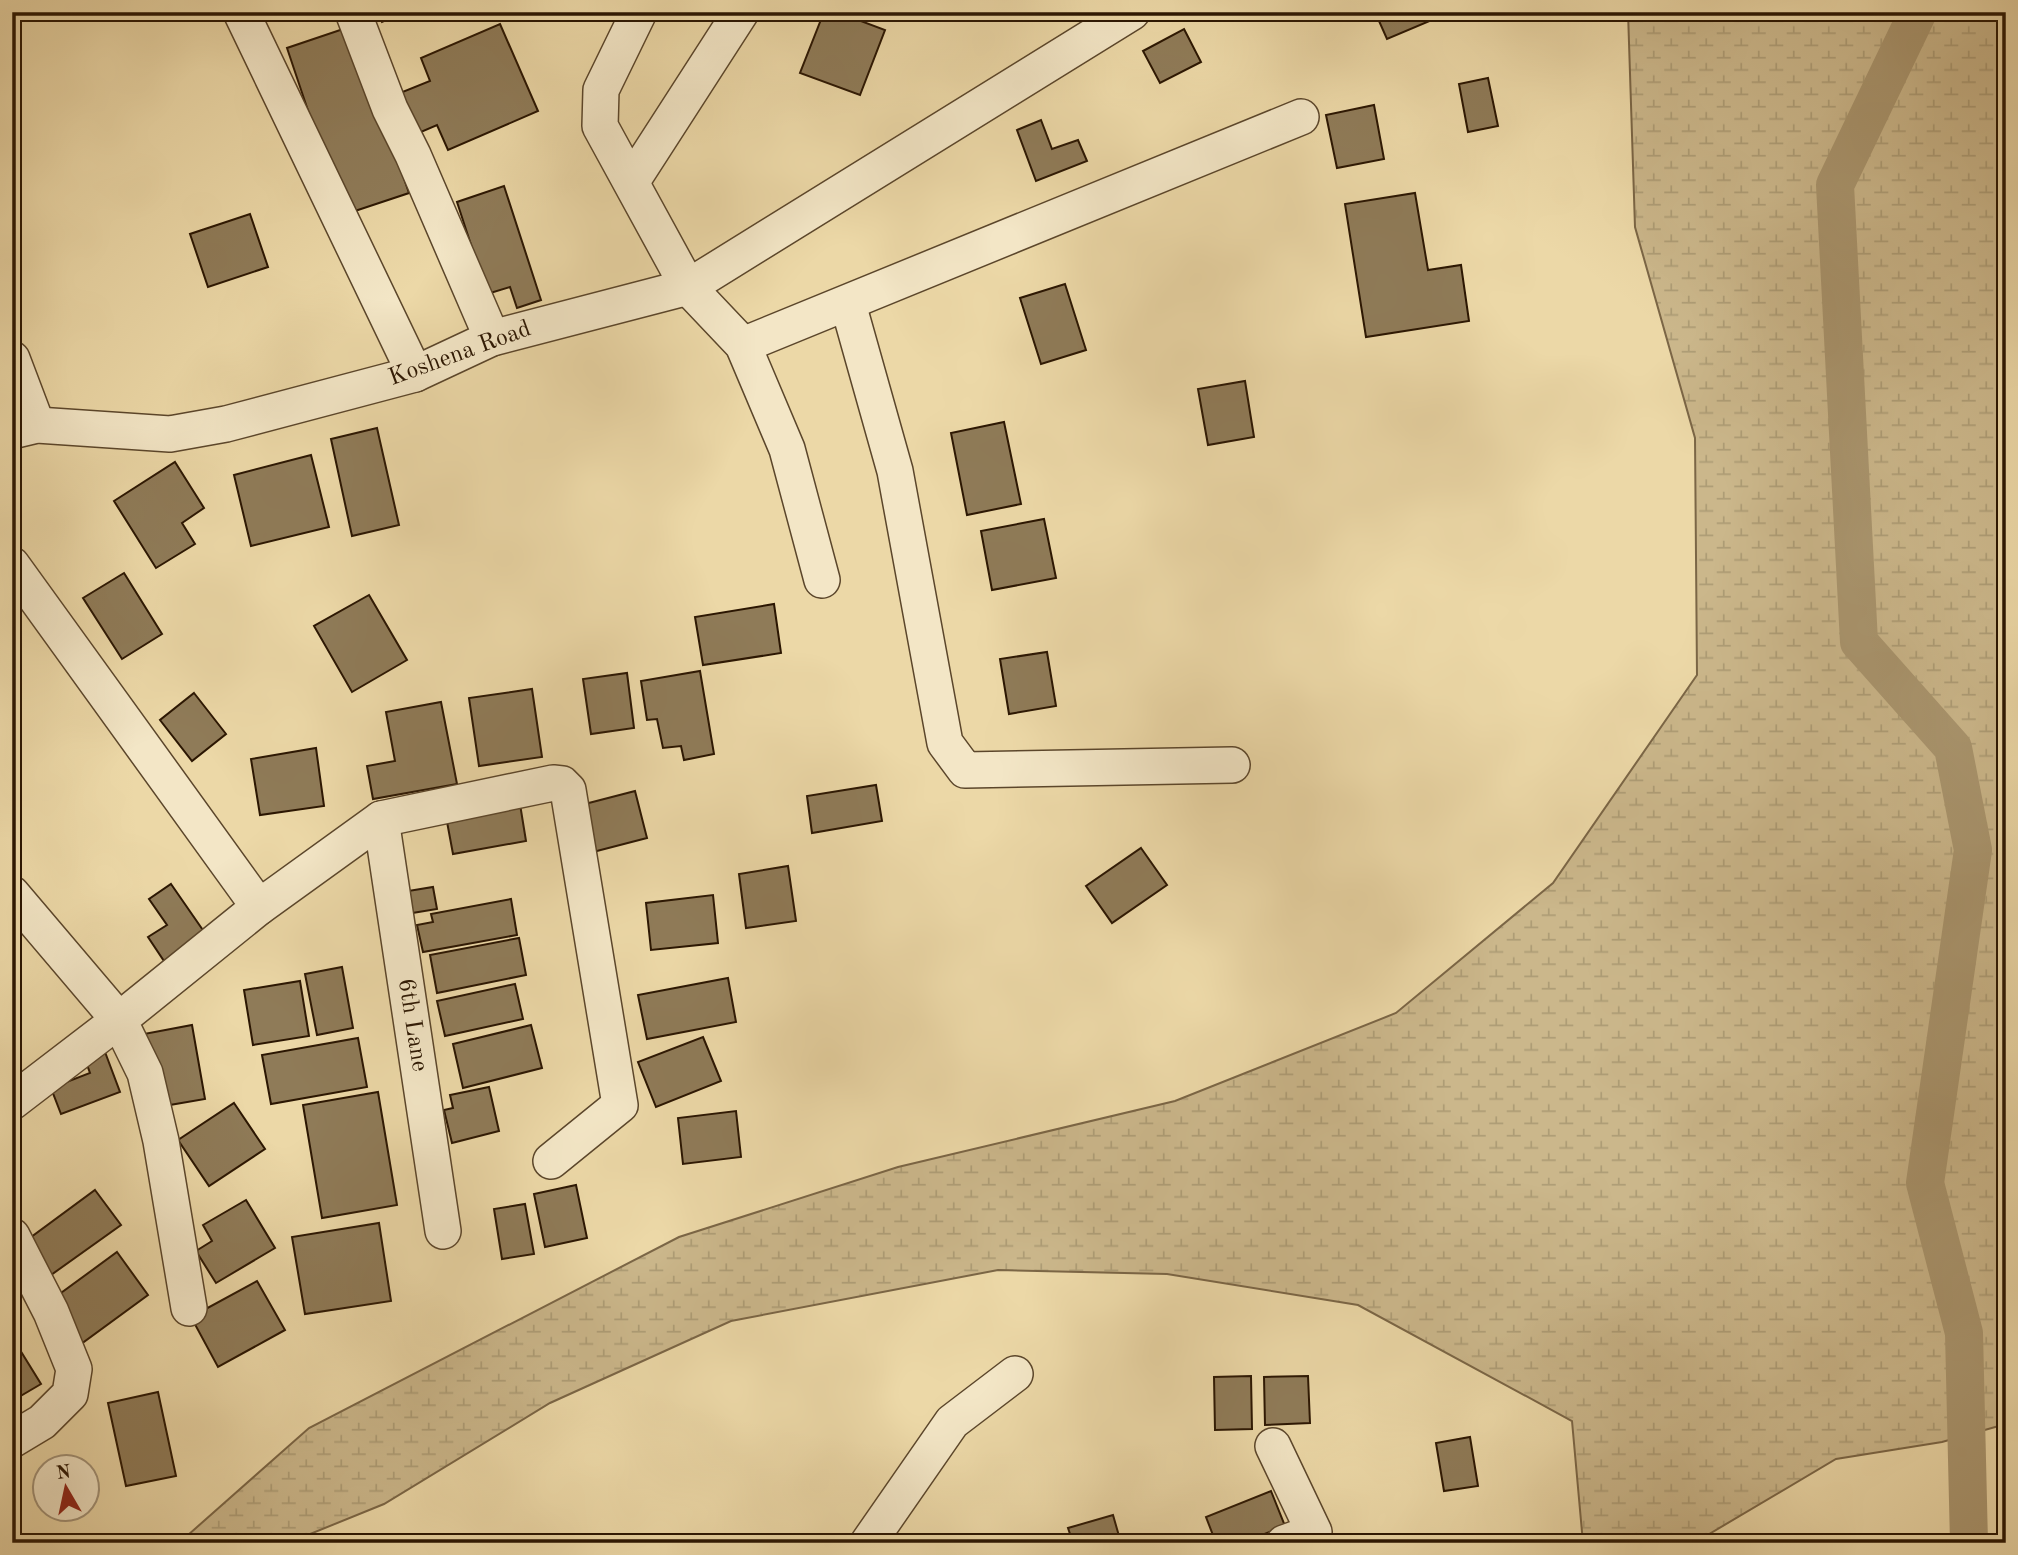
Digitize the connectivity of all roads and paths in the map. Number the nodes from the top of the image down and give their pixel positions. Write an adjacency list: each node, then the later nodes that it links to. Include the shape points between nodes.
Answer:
1 (240, 12): 13 (street)
2 (353, 12): 10 (street, via 390,110)
3 (639, 12): 7 (street, via 601,90 600,126)
4 (741, 12): 7 (street)
5 (1132, 12): 8 (street, Koshena Road)
6 (1301, 117): 9 (street)
7 (632, 181): 8 (street)
8 (688, 286): 10 (street, Koshena Road); 11 (street)
9 (848, 304): 11 (street); 17 (street, via 895,471 945,743 965,770)
10 (492, 338): 13 (street, Koshena Road)
11 (743, 345): 16 (street, via 787,449)
12 (12, 359): 14 (street)
13 (415, 374): 14 (street, Koshena Road, via 226,424 170,434)
14 (24, 428)
15 (12, 565): 20 (street)
16 (822, 580)
17 (1232, 765)
18 (381, 819): 20 (street); 23 (street, via 553,783 568,790 620,1105); 24 (street, 6th Lane)
19 (12, 894): 21 (street)
20 (259, 907): 21 (street)
21 (119, 1020): 22 (street); 26 (street, via 145,1073)
22 (12, 1102)
23 (551, 1161)
24 (443, 1231)
25 (12, 1236): 28 (street, via 74,1369 70,1394 42,1422)
26 (189, 1308)
27 (1015, 1374): 30 (street, via 952,1422)
28 (12, 1440)
29 (1273, 1446): 31 (street, via 1314,1532)
30 (868, 1543)
31 (1284, 1543)

